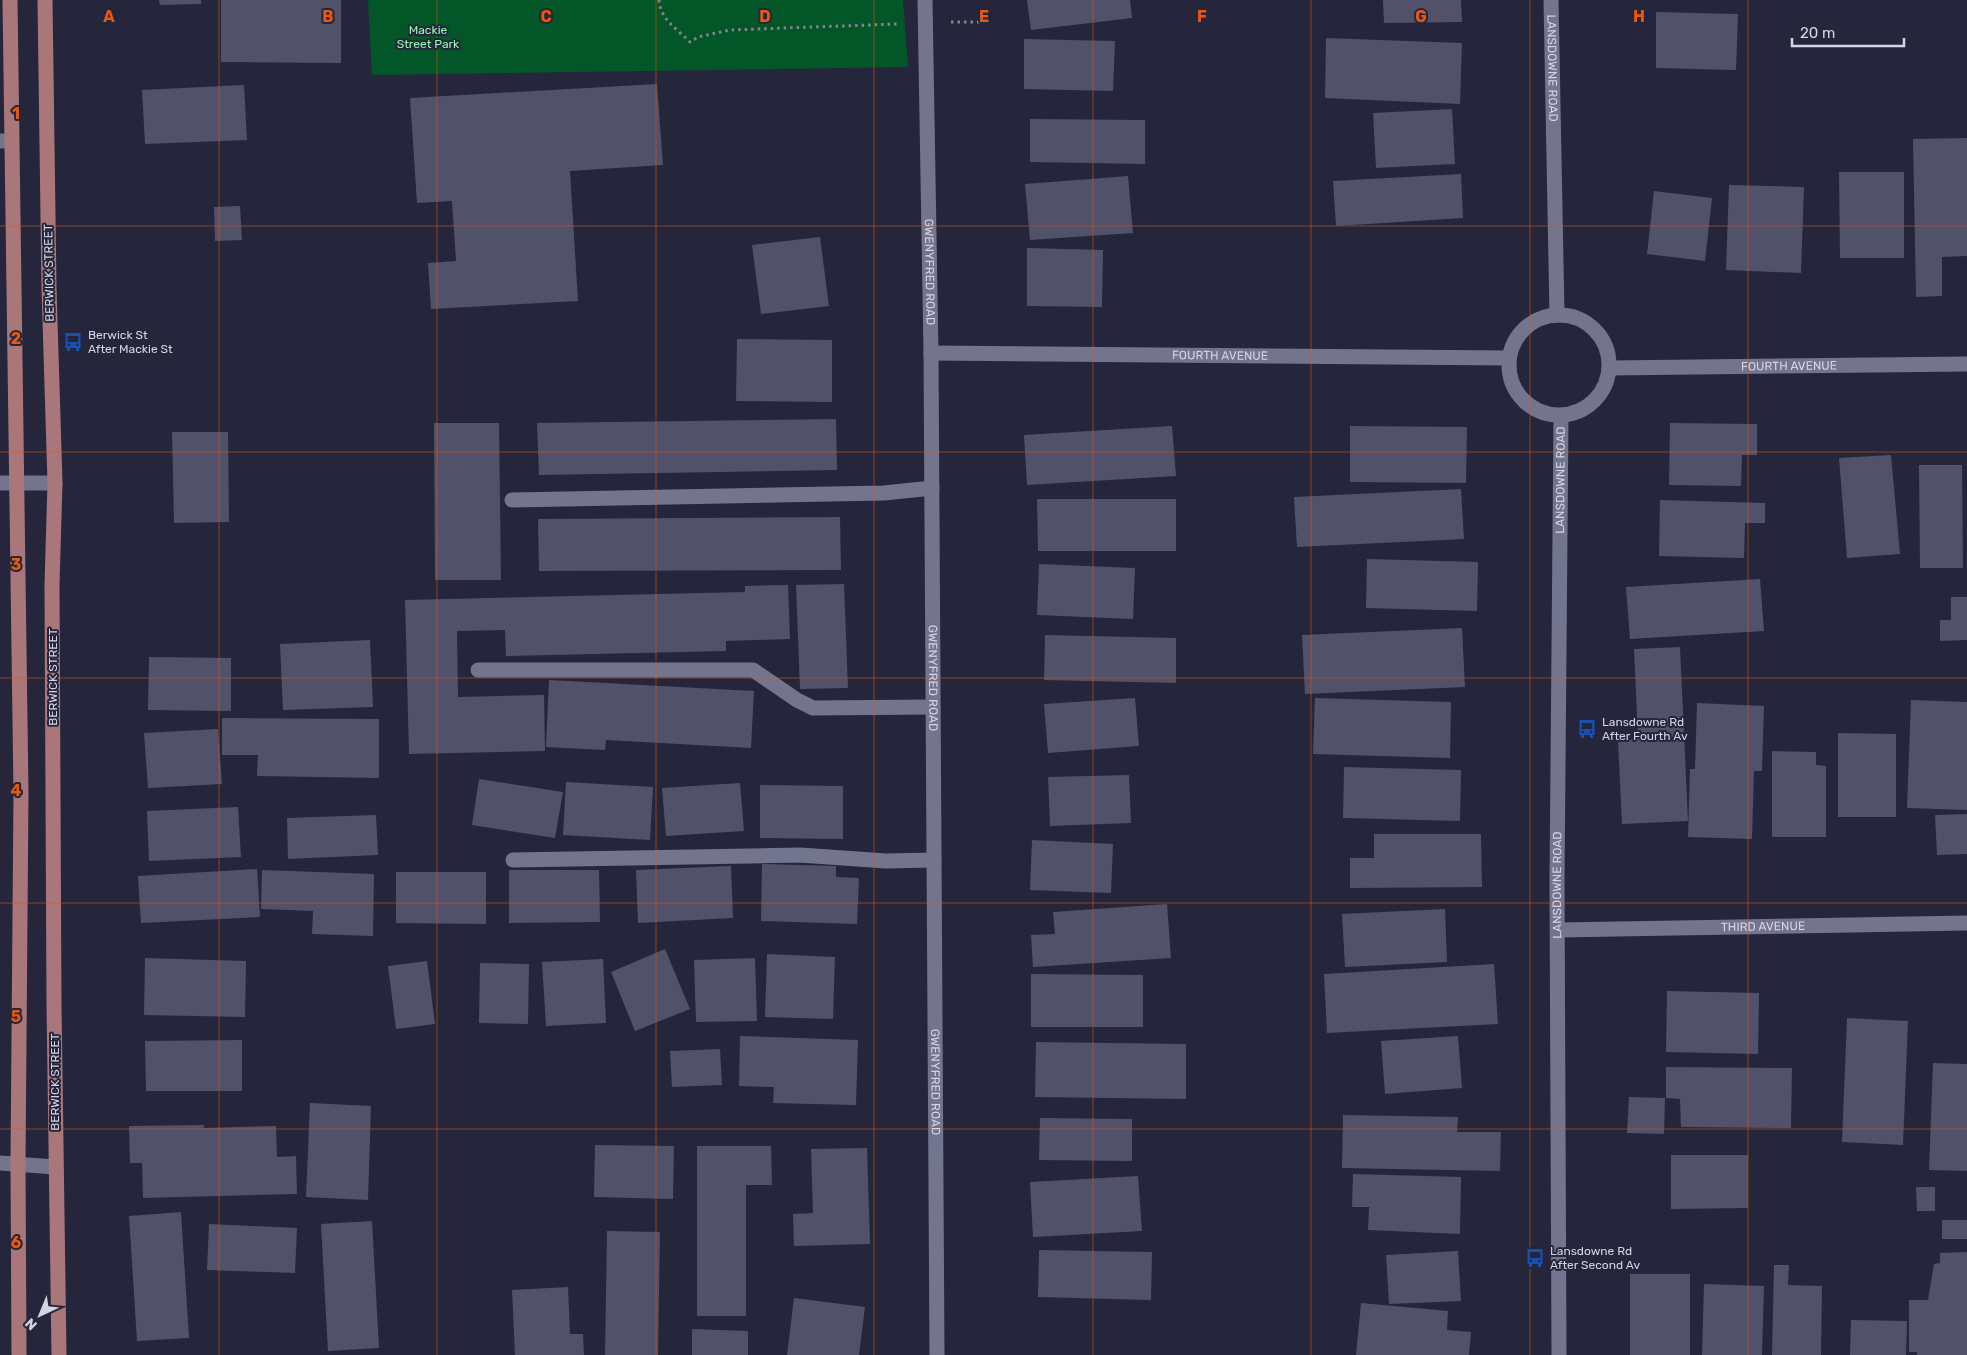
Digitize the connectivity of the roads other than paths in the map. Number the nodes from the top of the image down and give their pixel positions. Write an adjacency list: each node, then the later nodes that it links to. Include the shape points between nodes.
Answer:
1 (10, 0): 5 (main road)
2 (45, 0): 14 (main road, BERWICK STREET)
3 (925, 0): 7 (street, GWENYFRED ROAD)
4 (1550, 0): 6 (street, LANSDOWNE ROAD)
5 (6, 141): 13 (main road)
6 (1557, 315): 8 (street, via 1540,318 1525,328 1514,341); 10 (street, via 1589,324 1608,351)
7 (931, 352): 8 (street, FOURTH AVENUE); 15 (street, GWENYFRED ROAD)
8 (1509, 358): 11 (street, via 1513,387 1521,399 1533,409)
9 (1967, 364): 10 (street, FOURTH AVENUE)
10 (1610, 368): 11 (street, via 1600,396 1583,410)
11 (1561, 416): 22 (street, LANSDOWNE ROAD)
12 (0, 483): 13 (street)
13 (17, 483): 14 (street); 24 (main road, via 21,793)
14 (55, 483): 25 (main road, BERWICK STREET, via 52,585)
15 (932, 488): 16 (street, via 884,493); 18 (street, GWENYFRED ROAD)
16 (512, 500)
17 (478, 670): 18 (street, via 753,670 813,708)
18 (933, 707): 20 (street, GWENYFRED ROAD)
19 (512, 860): 20 (street, via 800,855 886,861)
20 (934, 860): 28 (street, GWENYFRED ROAD)
21 (1967, 923): 22 (street, THIRD AVENUE)
22 (1558, 930): 29 (street, LANSDOWNE ROAD)
23 (0, 1163): 24 (street)
24 (18, 1163): 25 (street); 26 (main road)
25 (55, 1167): 27 (main road, BERWICK STREET)
26 (19, 1355)
27 (59, 1355)
28 (937, 1355)
29 (1559, 1355)

